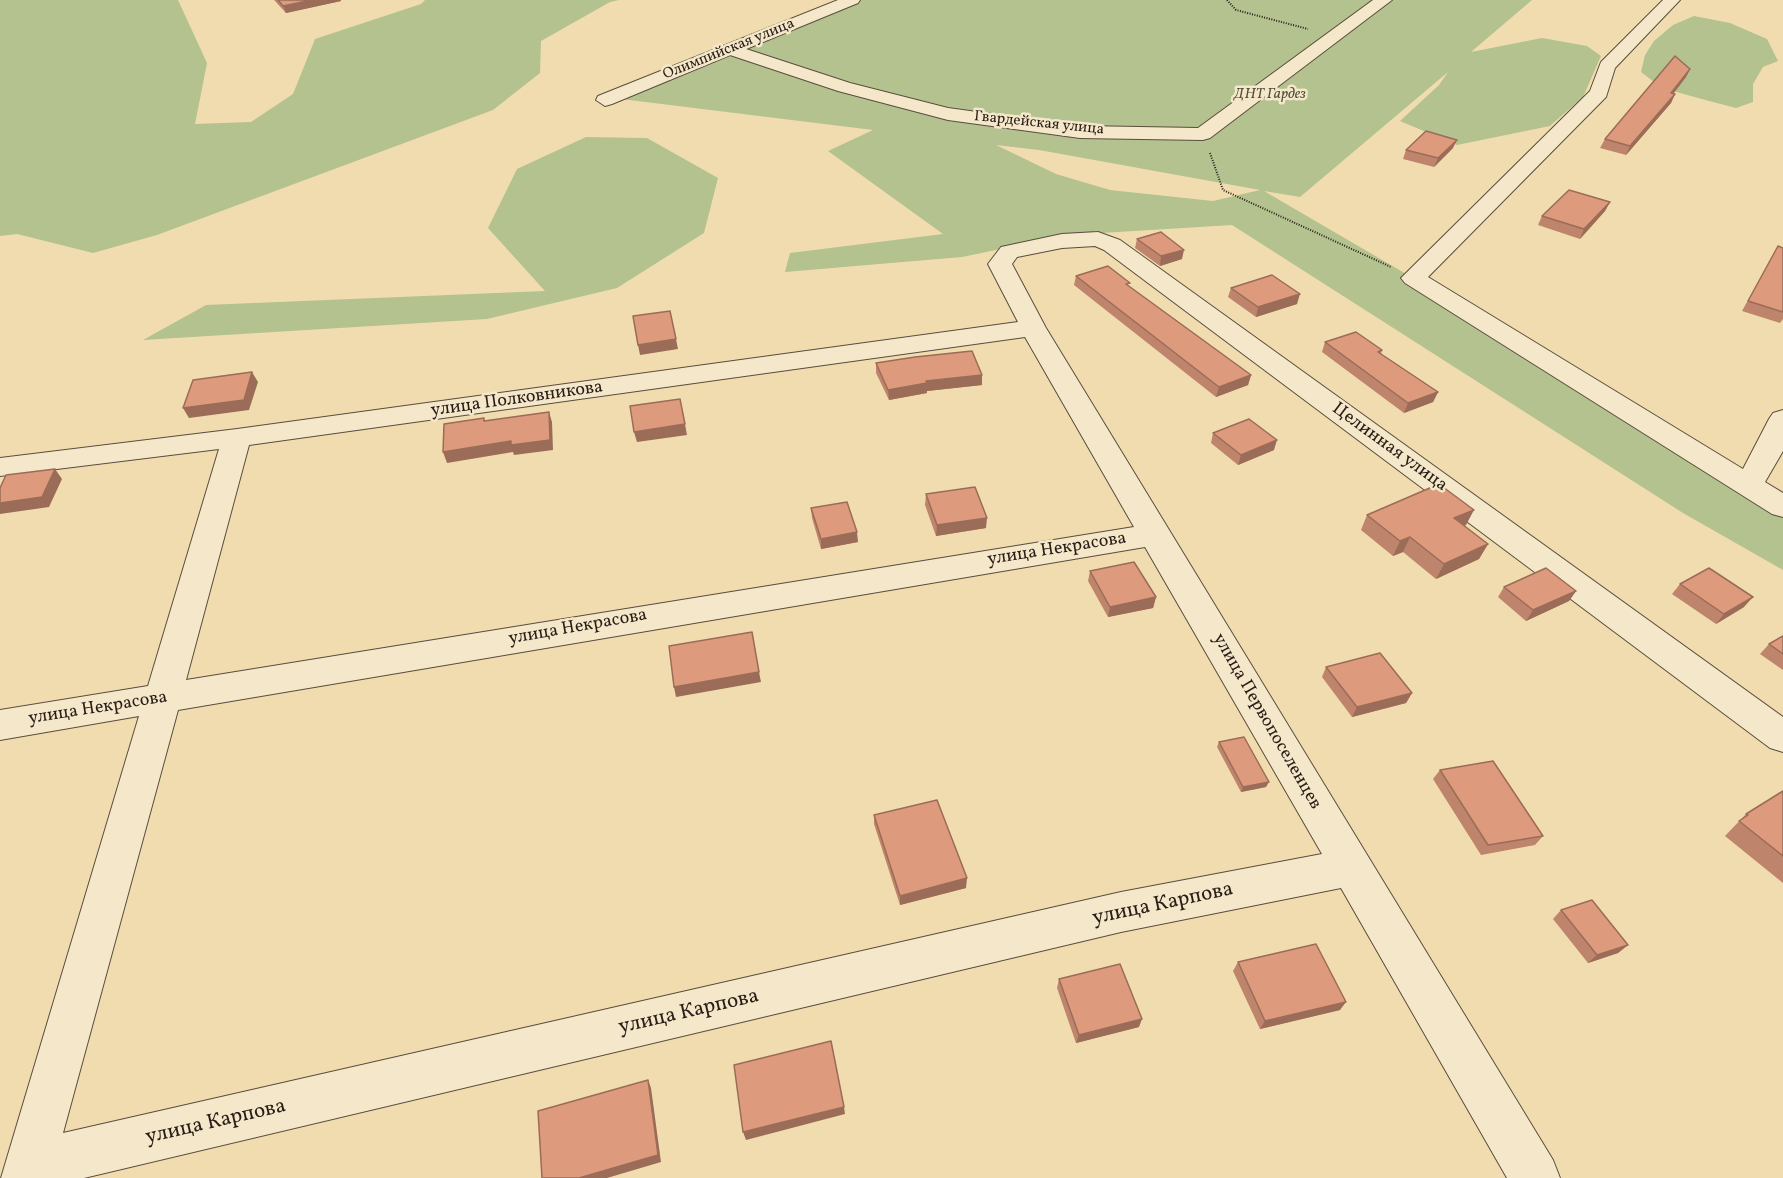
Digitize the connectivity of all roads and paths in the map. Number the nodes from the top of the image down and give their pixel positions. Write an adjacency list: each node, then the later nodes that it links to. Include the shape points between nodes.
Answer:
1 (852, 0): 6 (street, Олимпийская улица)
2 (1227, 0): 5 (path, via 1236,10)
3 (1384, 0): 5 (street)
4 (1672, 0): 10 (street, via 1607,66 1599,93)
5 (1333, 35): 8 (street)
6 (731, 50): 7 (street, Олимпийская улица); 8 (street, Гвардейская улица, via 844,87 948,114 1080,132)
7 (605, 100)
8 (1203, 134): 10 (path, via 1223,190)
9 (1000, 264): 11 (street, улица Первопоселенцев); 20 (street, Целинная улица, via 1009,252 1062,241 1098,239 1112,245)
10 (1413, 278): 15 (street)
11 (1033, 328): 13 (street, улица Полковникова); 17 (street, улица Первопоселенцев)
12 (1783, 419): 15 (street, via 1763,463)
13 (237, 438): 14 (street, улица Полковникова); 18 (street)
14 (0, 467)
15 (1748, 484): 16 (street)
16 (1783, 507)
17 (1156, 534): 18 (street, улица Некрасова); 21 (street, улица Первопоселенцев)
18 (161, 698): 19 (street, улица Некрасова); 22 (street)
19 (0, 725)
20 (1783, 737)
21 (1351, 867): 22 (street, улица Карпова, via 1121,912); 23 (street, улица Первопоселенцев)
22 (27, 1172)
23 (1535, 1178)

